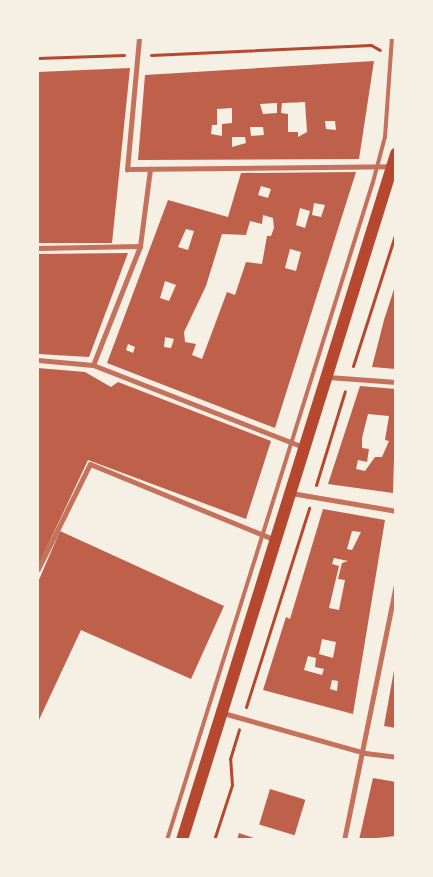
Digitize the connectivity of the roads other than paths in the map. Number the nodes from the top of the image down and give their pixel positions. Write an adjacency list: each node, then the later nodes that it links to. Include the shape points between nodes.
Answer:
1 (139, 38): 5 (street, via 126,169)
2 (392, 38): 4 (lane, via 385,137)
3 (394, 160): 4 (street); 6 (main road)
4 (377, 166): 5 (street); 13 (lane)
5 (150, 169): 7 (street)
6 (391, 189): 11 (main road)
7 (140, 246): 8 (street); 10 (street)
8 (38, 248)
9 (38, 360): 10 (street)
10 (93, 365): 13 (street)
11 (325, 377): 12 (street); 14 (main road)
12 (396, 382)
13 (291, 442): 14 (street); 17 (lane)
14 (304, 447): 15 (main road)
15 (290, 493): 16 (street); 18 (main road)
16 (396, 512)
17 (262, 535): 18 (street); 19 (street, via 90,464); 24 (lane)
18 (276, 540): 21 (main road)
19 (38, 569)
20 (396, 584): 22 (street)
21 (222, 712): 22 (street); 25 (main road)
22 (365, 753): 23 (street); 26 (street)
23 (396, 757)
24 (167, 840)
25 (182, 840)
26 (344, 840)

